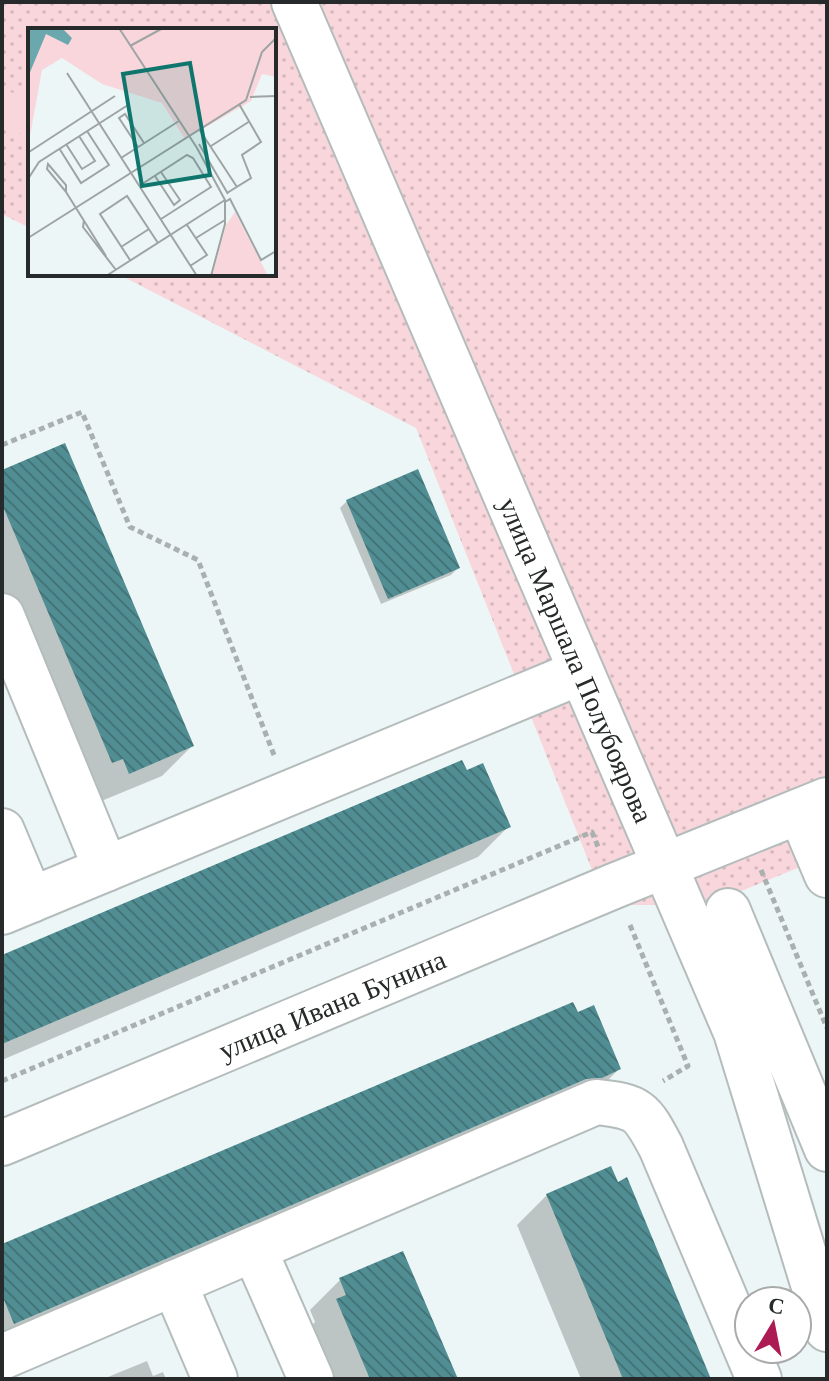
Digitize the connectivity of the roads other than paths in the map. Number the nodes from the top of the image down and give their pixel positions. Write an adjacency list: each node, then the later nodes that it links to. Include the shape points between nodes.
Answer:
1 (294, 2): 3 (street, улица Маршала Полубоярова)
2 (2, 616): 7 (street)
3 (581, 672): 6 (street, улица Маршала Полубоярова); 7 (street)
4 (814, 806): 6 (street, улица Ивана Бунина); 8 (street)
5 (2, 831): 9 (street)
6 (664, 865): 11 (street, улица Ивана Бунина); 15 (street, улица Маршала Полубоярова, via 736,1032)
7 (106, 869): 9 (street)
8 (827, 875)
9 (17, 906)
10 (728, 911): 12 (street)
11 (2, 1143)
12 (827, 1149)
13 (254, 1249): 14 (street); 18 (street); 19 (street, via 596,1102 623,1104 644,1116 661,1147)
14 (174, 1283): 16 (street); 17 (street)
15 (827, 1329)
16 (2, 1357)
17 (215, 1379)
18 (311, 1379)
19 (759, 1379)

